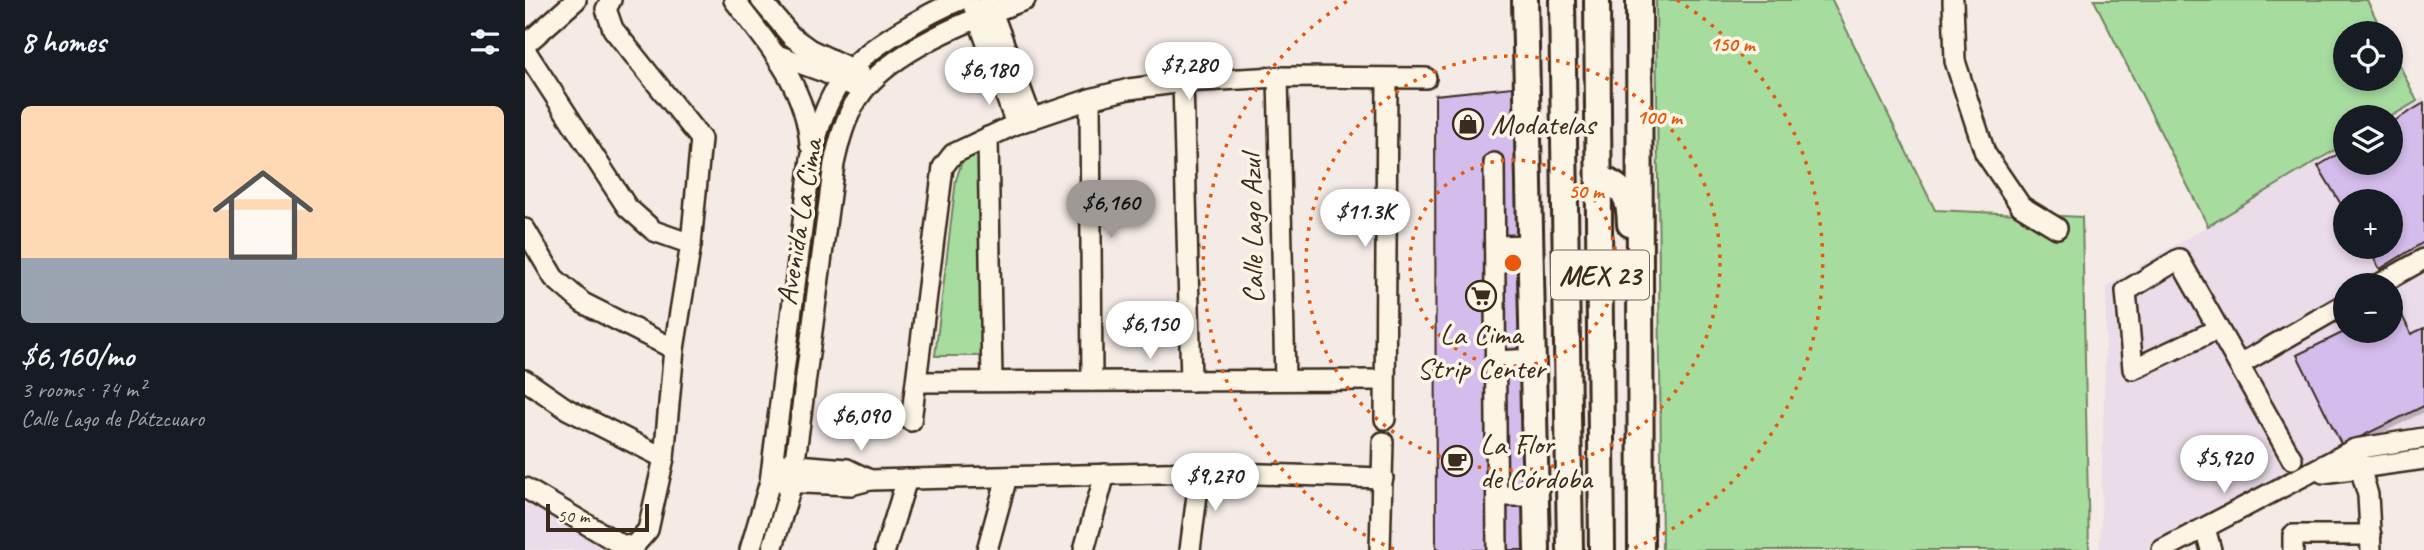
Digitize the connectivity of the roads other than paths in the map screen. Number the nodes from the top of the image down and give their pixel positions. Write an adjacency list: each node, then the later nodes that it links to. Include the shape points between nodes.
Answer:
1 (733, 0): 17 (street)
2 (761, 0): 18 (street, via 791,36)
3 (960, 0): 18 (street, Avenida La Cima, via 877,45)
4 (1025, 0): 14 (street, Avenida La Cima)
5 (1514, 0): 15 (street)
6 (1525, 0): 15 (main road)
7 (1538, 0): 15 (main road)
8 (1562, 0): 80 (main road, MEX 23)
9 (1597, 0): 29 (main road, MEX 23)
10 (1639, 0): 50 (main road)
11 (1953, 0): 30 (street, via 1955,61 1985,153 2021,205)
12 (575, 2): 13 (street); 16 (street)
13 (609, 5): 32 (street, via 613,29 701,139)
14 (982, 7): 23 (street, Avenida La Cima); 25 (street)
15 (1527, 25): 33 (main road)
16 (525, 47): 32 (street, via 627,207 654,232)
17 (777, 55): 18 (street); 27 (street, via 806,117)
18 (846, 74): 23 (street); 27 (street, Avenida La Cima, via 819,125)
19 (1278, 77): 21 (street); 22 (street); 44 (street, Calle Lago Azul)
20 (1426, 78): 21 (street)
21 (1387, 79): 45 (street)
22 (1183, 82): 24 (street); 48 (street)
23 (868, 85): 61 (street, Avenida La Cima, via 845,125 834,164)
24 (1090, 99): 25 (street); 47 (street)
25 (1024, 122): 26 (street)
26 (988, 137): 46 (street); 49 (street, via 953,154 943,167)
27 (811, 159): 60 (street, Avenida La Cima)
28 (1494, 163): 34 (street)
29 (1599, 177): 50 (main road, via 1620,187 1629,202 1633,389); 81 (main road, MEX 23)
30 (2057, 228)
31 (525, 229): 39 (street, via 554,278 583,303)
32 (691, 244): 39 (street)
33 (1531, 245): 34 (street); 40 (main road)
34 (1495, 246): 41 (street)
35 (2424, 259): 36 (street)
36 (2399, 273)
37 (2333, 311): 42 (street)
38 (2218, 330): 38 (street, via 2133,369 2126,291 2179,259); 42 (street)
39 (674, 349): 55 (street)
40 (1533, 359): 41 (street); 68 (main road)
41 (1496, 361): 67 (street)
42 (2239, 365): 58 (street)
43 (525, 380): 55 (street, via 567,409)
44 (1285, 380): 45 (street); 48 (street)
45 (1384, 380): 51 (street)
46 (992, 381): 47 (street); 49 (street)
47 (1092, 381): 48 (street)
48 (1191, 381)
49 (917, 382): 52 (street)
50 (1641, 416): 82 (main road)
51 (1385, 419)
52 (911, 421)
53 (2424, 438): 56 (street)
54 (1383, 442): 64 (street)
55 (664, 458): 66 (street, via 648,530 633,547)
56 (2358, 458): 57 (street); 69 (street, via 2305,476); 70 (street, via 2368,495)
57 (2424, 458)
58 (2292, 459)
59 (1200, 472): 62 (street); 64 (street); 76 (street)
60 (772, 473): 61 (street); 71 (street, Avenida La Cima)
61 (793, 474): 65 (street, via 847,468 870,480); 72 (street, Avenida La Cima)
62 (1105, 474): 63 (street); 75 (street)
63 (1007, 477): 65 (street); 74 (street)
64 (1383, 478): 77 (street)
65 (907, 479): 73 (street)
66 (525, 488)
67 (1497, 496): 68 (street); 78 (street)
68 (1536, 496): 79 (main road)
69 (2205, 528): 83 (street); 84 (street)
70 (2371, 543): 85 (street, via 2293,535)
71 (750, 550)
72 (772, 550)
73 (884, 550)
74 (987, 550)
75 (1084, 550)
76 (1190, 550)
77 (1380, 550)
78 (1497, 550)
79 (1537, 550)
80 (1570, 550)
81 (1602, 550)
82 (1641, 550)
83 (2162, 550)
84 (2211, 550)
85 (2293, 550)

